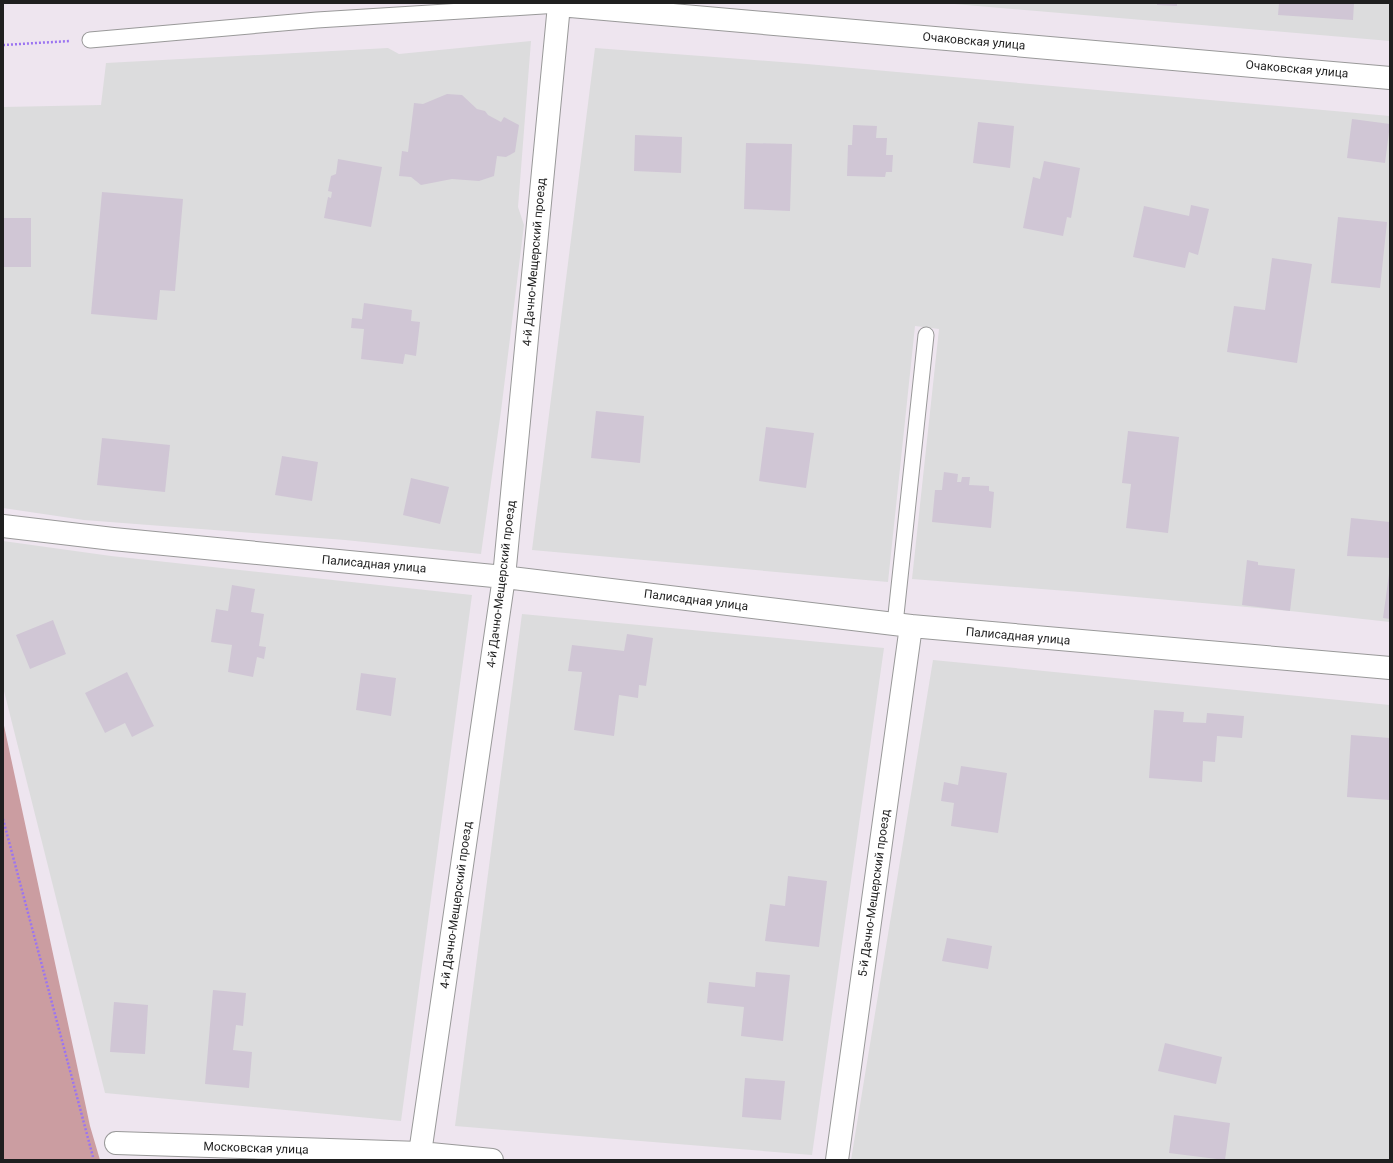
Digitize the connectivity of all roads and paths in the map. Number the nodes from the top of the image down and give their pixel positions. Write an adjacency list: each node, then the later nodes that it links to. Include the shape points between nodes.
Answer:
1 (561, 4): 2 (lane, via 317,20); 4 (street, Очаковская улица); 7 (street, 4-й Дачно-Мещерский проезд)
2 (90, 40): 3 (path)
3 (3, 44)
4 (1390, 78)
5 (926, 335): 8 (lane)
6 (3, 526): 7 (street, Палисадная улица, via 113,540)
7 (504, 577): 8 (street, Палисадная улица); 12 (street, 4-й Дачно-Мещерский проезд)
8 (903, 625): 9 (street, Палисадная улица); 15 (street, 5-й Дачно-Мещерский проезд)
9 (1390, 668)
10 (3, 819): 13 (path)
11 (116, 1143): 12 (street, Московская улица)
12 (420, 1156): 14 (street, Московская улица)
13 (93, 1157)
14 (492, 1160)
15 (837, 1160)

